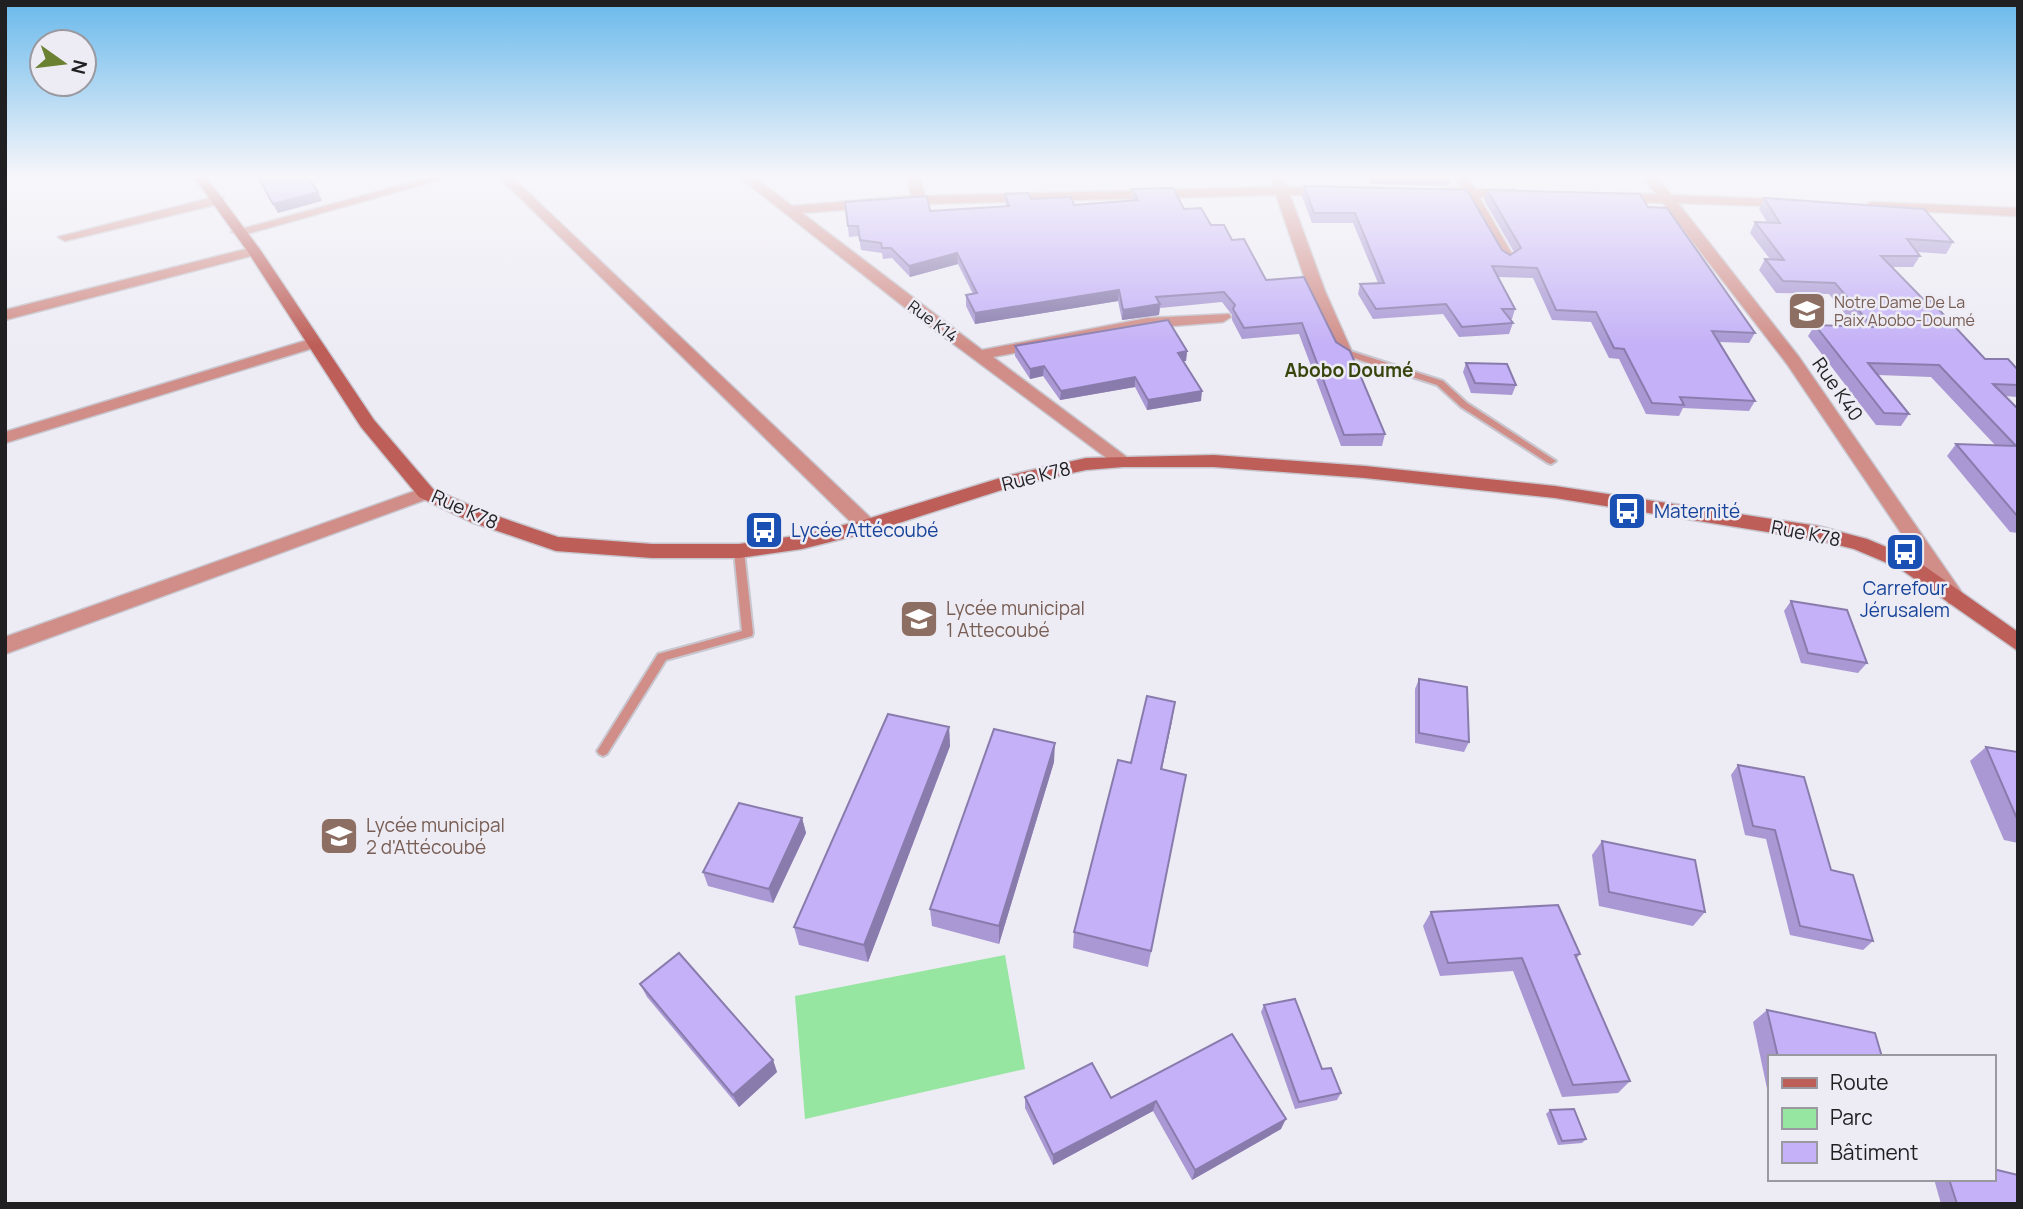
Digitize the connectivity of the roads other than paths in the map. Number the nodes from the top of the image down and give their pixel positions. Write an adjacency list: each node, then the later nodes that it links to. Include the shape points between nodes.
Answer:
1 (80, 233): 8 (street)
2 (239, 233): 9 (street, Rue K78)
3 (564, 233): 20 (street)
4 (821, 233): 15 (street, Rue K14)
5 (1297, 233): 14 (street)
6 (1493, 233): 10 (street)
7 (1694, 233): 22 (street, Rue K40, via 1793,361)
8 (65, 237)
9 (254, 251): 11 (street); 13 (street, Rue K78)
10 (1508, 260)
11 (5, 316)
12 (1223, 317): 15 (street, via 1147,323)
13 (314, 343): 16 (street); 19 (street, Rue K78, via 367,424)
14 (1344, 352): 18 (lane, via 1440,383 1464,405)
15 (980, 355): 17 (street, Rue K14)
16 (5, 438)
17 (1123, 461): 20 (street, Rue K78, via 1017,479); 22 (street, Rue K78, via 1214,461 1392,475 1555,492 1818,533 1906,563)
18 (1551, 461)
19 (426, 493): 21 (street, Rue K78, via 556,544); 24 (street)
20 (867, 526): 21 (street, Rue K78)
21 (739, 551): 25 (lane, via 748,633 662,657)
22 (1956, 599): 23 (street, Rue K78)
23 (2018, 643)
24 (5, 646)
25 (603, 751)

